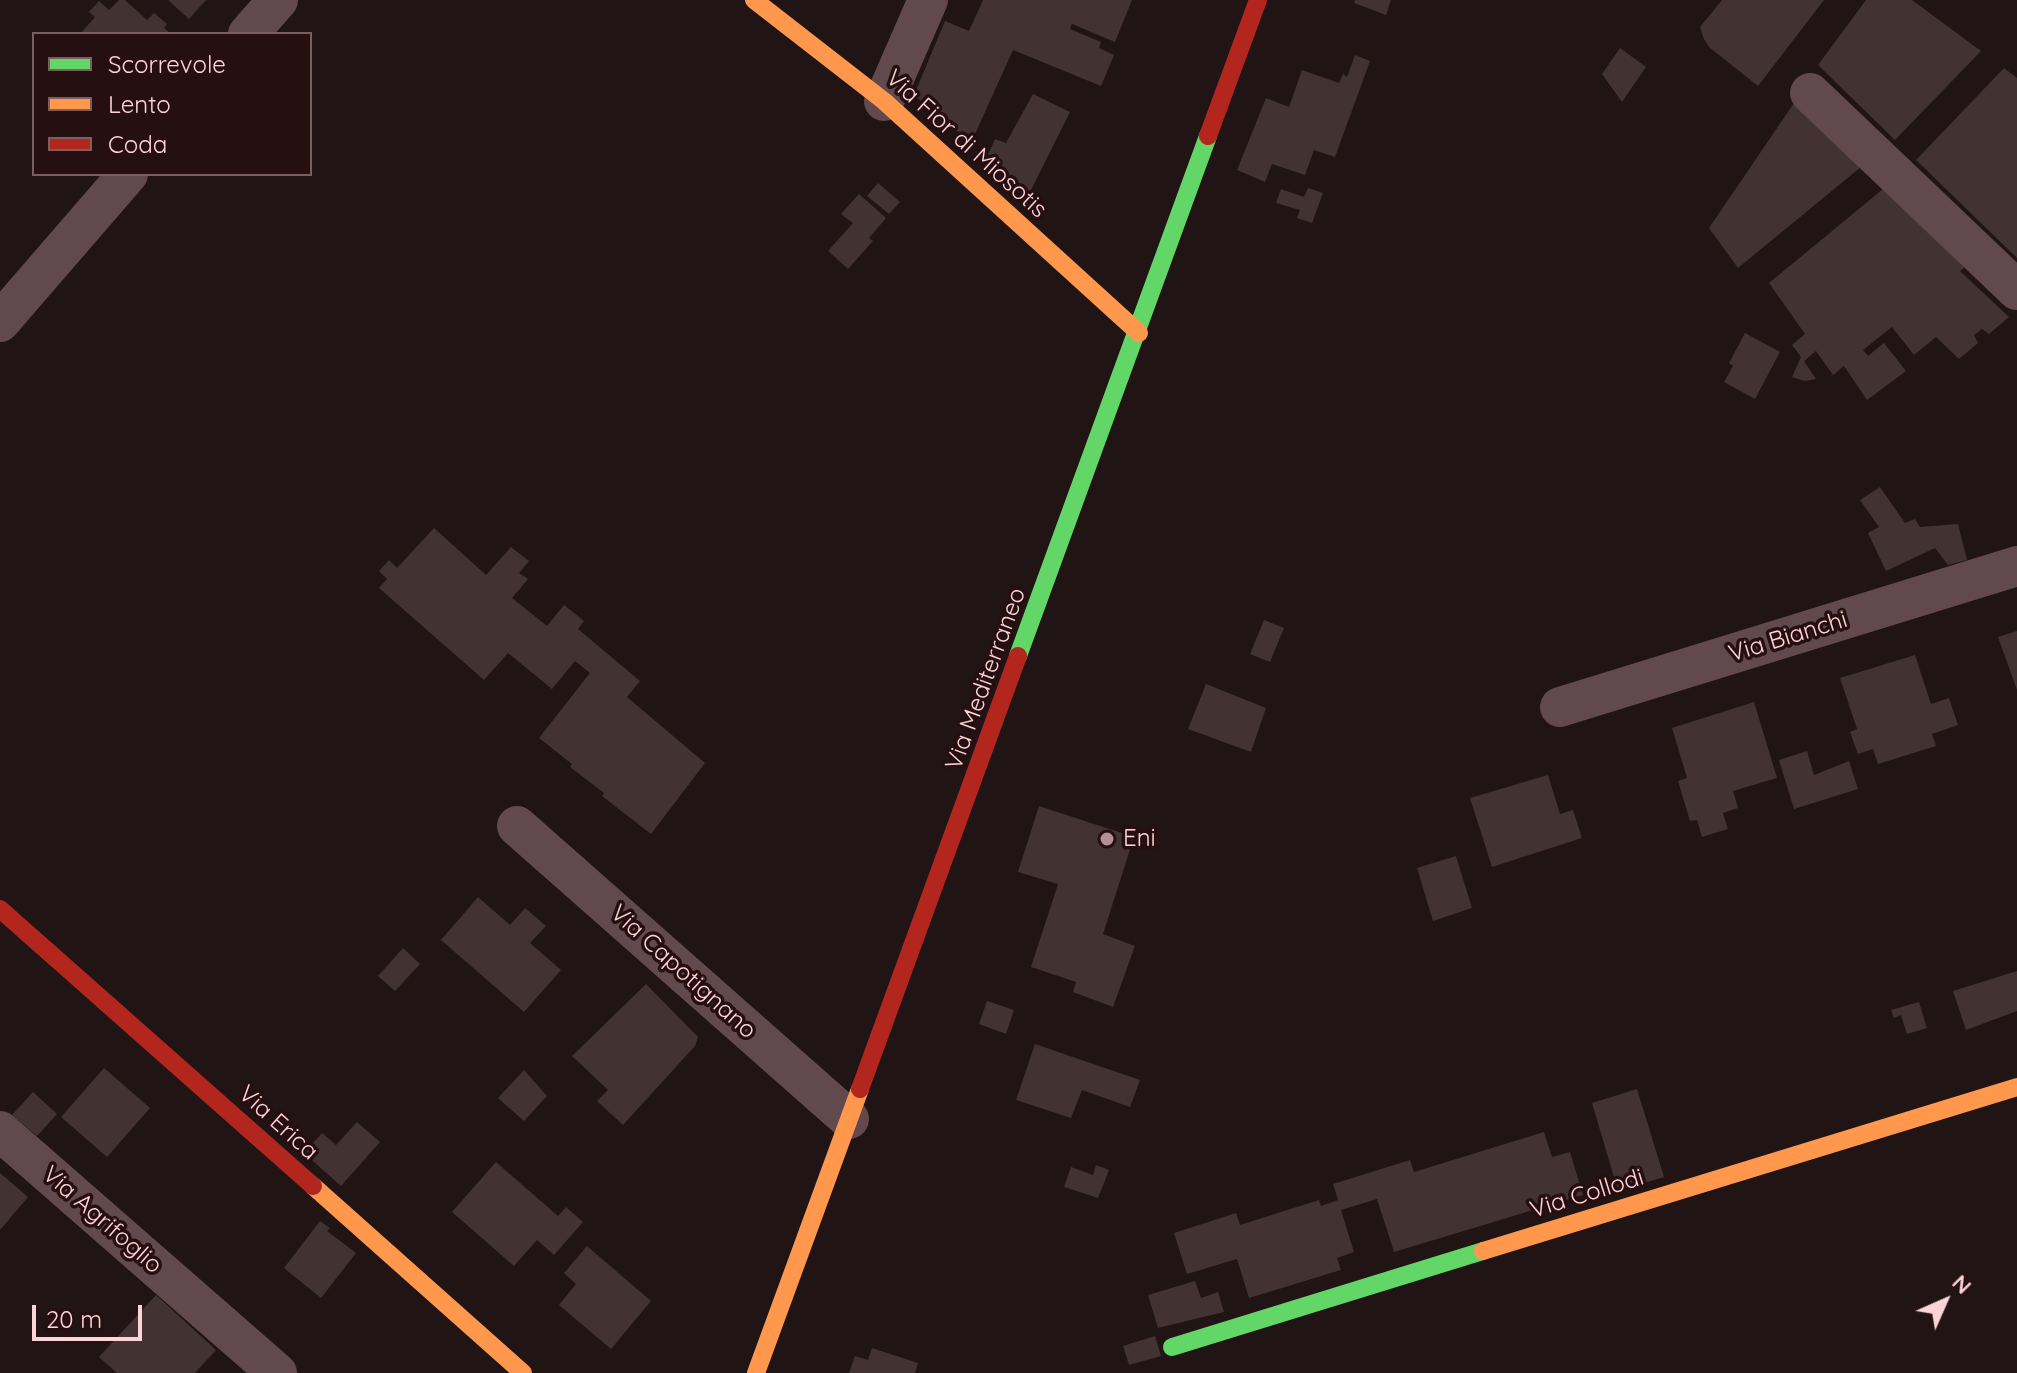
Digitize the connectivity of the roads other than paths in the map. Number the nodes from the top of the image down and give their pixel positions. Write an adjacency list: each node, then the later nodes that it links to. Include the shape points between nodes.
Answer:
1 (278, 0): 5 (street)
2 (754, 0): 7 (street, Via Fior di Miosotis)
3 (928, 0): 7 (street)
4 (1258, 0): 11 (street, Via Mediterraneo)
5 (250, 32)
6 (1810, 93): 9 (street)
7 (884, 101): 11 (street, Via Fior di Miosotis)
8 (126, 176): 10 (street)
9 (2017, 290)
10 (0, 322)
11 (1139, 333): 17 (street, Via Mediterraneo)
12 (2017, 566): 13 (street, Via Bianchi)
13 (1560, 707)
14 (517, 826): 17 (street, Via Capotignano)
15 (0, 909): 21 (street, Via Erica)
16 (2017, 1087): 19 (street, Via Collodi)
17 (849, 1119): 22 (street, Via Mediterraneo)
18 (0, 1131): 20 (street, Via Agrifoglio)
19 (1172, 1347)
20 (277, 1373)
21 (523, 1373)
22 (756, 1373)

